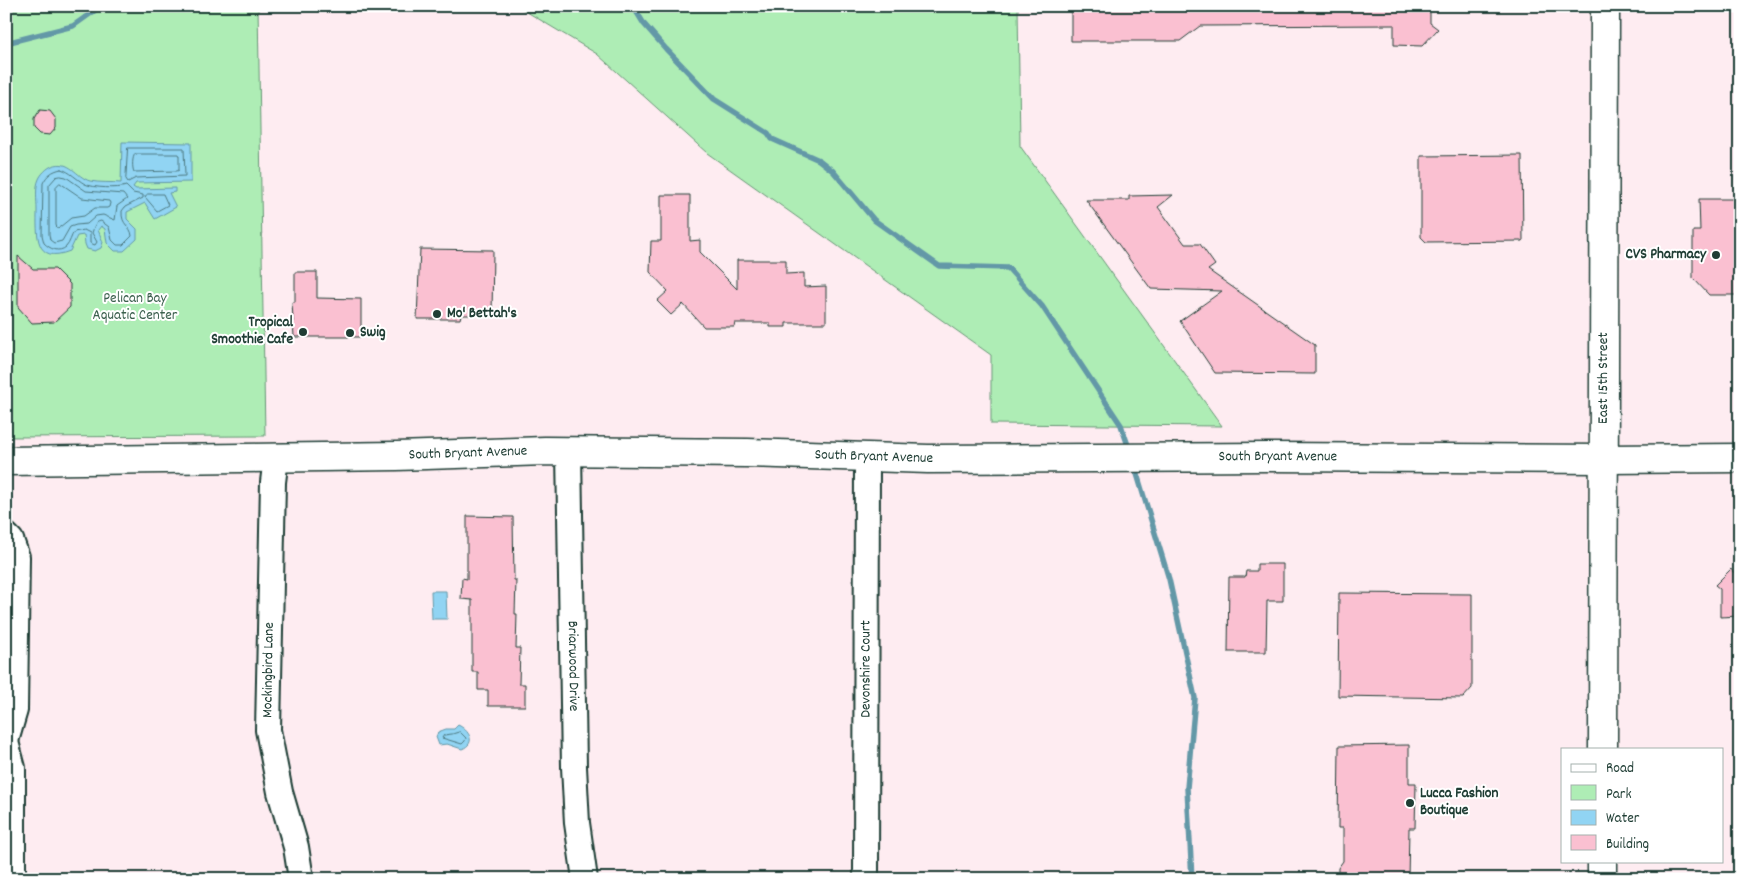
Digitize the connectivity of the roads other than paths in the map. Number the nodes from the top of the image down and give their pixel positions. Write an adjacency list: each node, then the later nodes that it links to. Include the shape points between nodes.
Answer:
1 (1605, 6): 6 (main road, East 15th Street)
2 (569, 451): 3 (main road, South Bryant Avenue); 4 (main road, South Bryant Avenue); 15 (street, Briarwood Drive, via 574,766 577,823)
3 (276, 458): 7 (main road, South Bryant Avenue); 14 (street, Mockingbird Lane, via 268,730)
4 (868, 458): 6 (main road, South Bryant Avenue); 16 (street, Devonshire Court)
5 (1740, 458): 6 (main road, South Bryant Avenue)
6 (1604, 459): 11 (main road, East 15th Street)
7 (6, 461)
8 (6, 535): 9 (street, via 17,556)
9 (11, 650): 10 (street, via 15,710)
10 (6, 742): 13 (street, via 13,768)
11 (1603, 748)
12 (1602, 862): 17 (main road)
13 (13, 879)
14 (302, 879)
15 (585, 879)
16 (866, 879)
17 (1602, 879)

